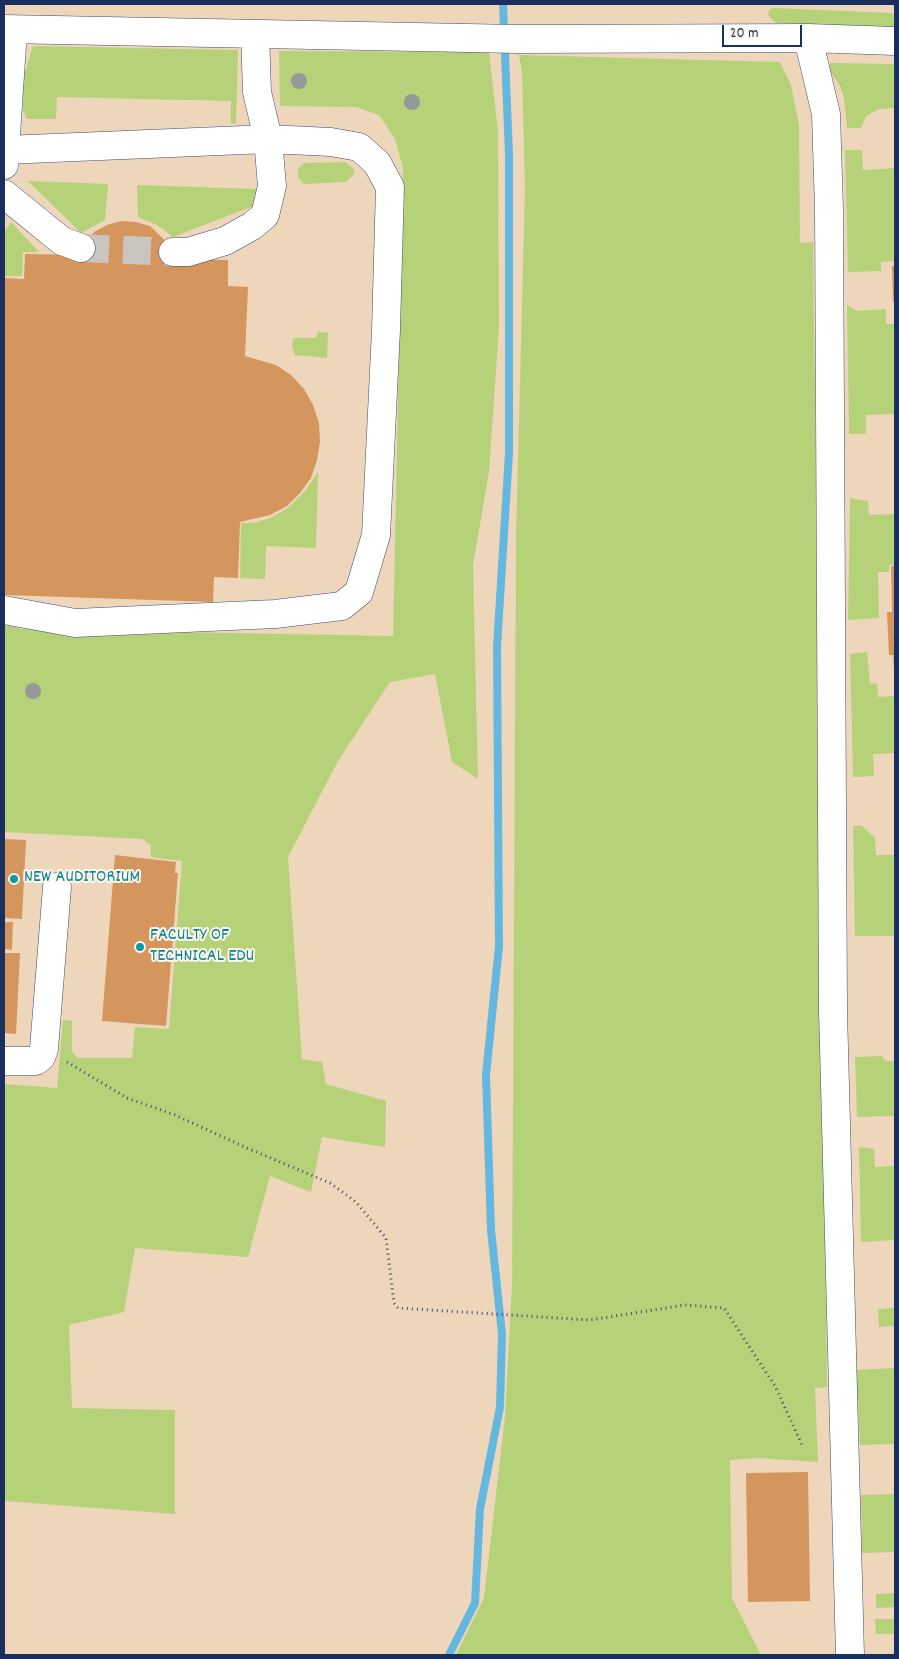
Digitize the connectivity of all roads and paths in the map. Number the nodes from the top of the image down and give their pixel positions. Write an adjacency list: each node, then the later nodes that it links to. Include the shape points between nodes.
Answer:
1 (8, 29): 2 (street); 6 (street)
2 (255, 34): 3 (street, via 488,39); 5 (street, via 257,92)
3 (808, 38): 4 (street); 15 (street, via 826,114 829,209 834,1019)
4 (895, 41)
5 (268, 139): 6 (street); 9 (street, via 272,186 265,215 225,241 188,252); 10 (street, via 332,142 359,148 377,163 390,188 376,535 359,592 342,606 276,614 75,623)
6 (4, 158)
7 (4, 194): 8 (street, via 62,241)
8 (81, 248)
9 (173, 252)
10 (4, 610)
11 (57, 887): 12 (street)
12 (44, 1049): 13 (street, via 36,1061); 14 (path, via 127,1098 175,1115 330,1183 356,1202 386,1238 394,1303 398,1308 590,1320 685,1305 724,1308 775,1386)
13 (4, 1061)
14 (803, 1447)
15 (850, 1655)

